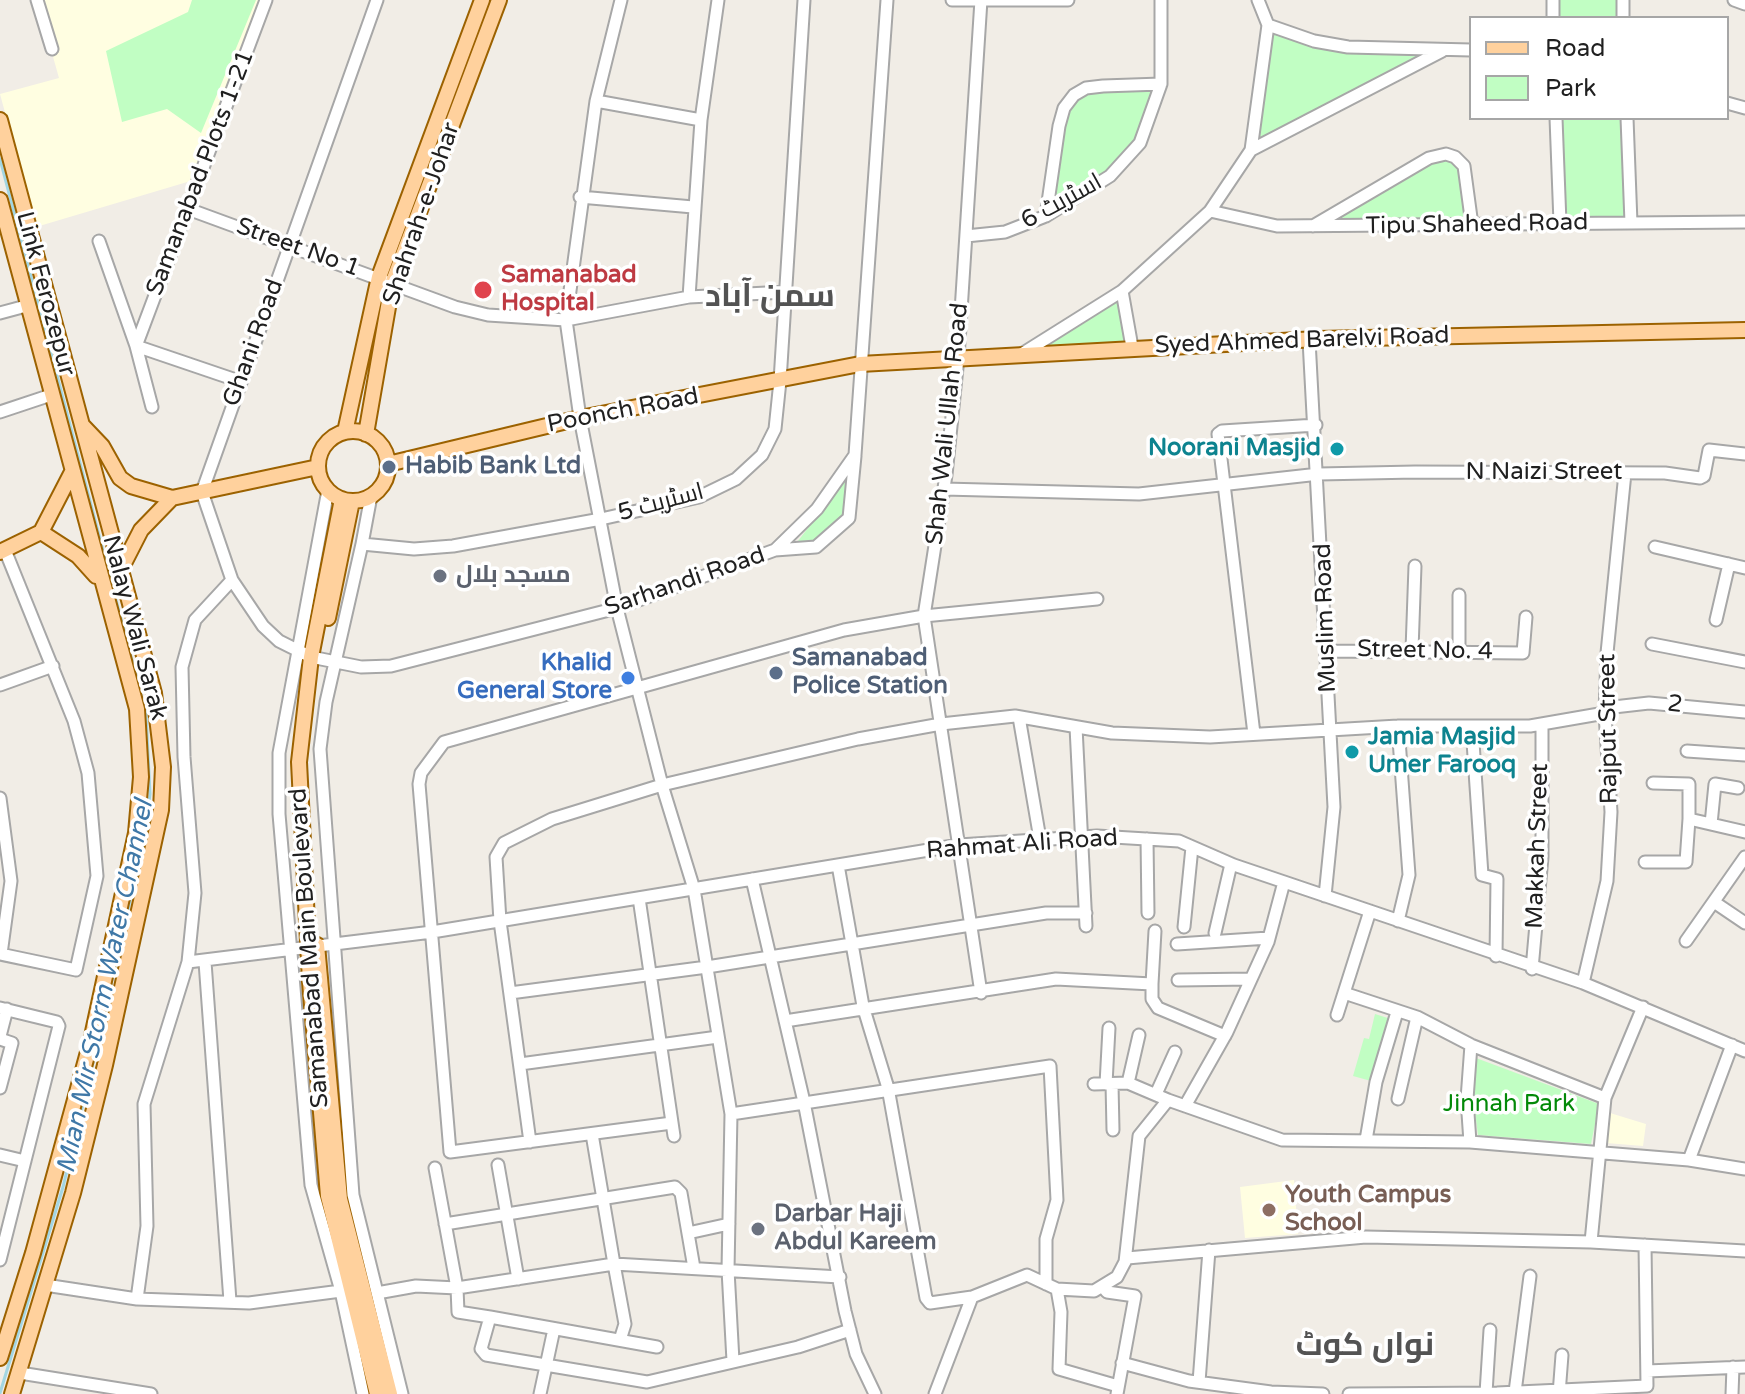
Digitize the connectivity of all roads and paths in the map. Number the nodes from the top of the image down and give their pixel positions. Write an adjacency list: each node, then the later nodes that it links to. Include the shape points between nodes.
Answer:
1 (37, 0): 18 (street)
2 (266, 0): 31 (street, Samanabad Plots 1-21)
3 (377, 0): 41 (street, Ghani Road)
4 (482, 0): 42 (main road, Shahrah-e-Johar)
5 (499, 0): 42 (main road, Shahrah-e-Johar)
6 (621, 0): 22 (street)
7 (718, 0): 24 (street)
8 (804, 0): 44 (street, اسٹریٹ 5)
9 (887, 0): 55 (street)
10 (952, 0): 15 (street)
11 (1067, 0): 15 (street)
12 (1161, 0): 21 (street, اسٹریٹ 6)
13 (1258, 0): 17 (street)
14 (1734, 0): 16 (street)
15 (981, 1): 39 (street, Shah Wali Ullah Road)
16 (1745, 4)
17 (1268, 25): 19 (street, via 1348,47); 27 (street)
18 (52, 49)
19 (1446, 49): 20 (street); 27 (street)
20 (1469, 50)
21 (1161, 84): 33 (street, اسٹریٹ 6, via 1140,143 1110,176); 33 (street, via 1086,88 1074,95 1059,126)
22 (596, 101): 24 (street); 28 (street)
23 (0, 120): 62 (main road, Link Ferozepur)
24 (701, 120): 30 (street)
25 (1556, 120): 35 (street)
26 (1627, 120): 36 (street)
27 (1251, 150): 32 (street)
28 (580, 197): 30 (street); 48 (street)
29 (0, 200): 46 (main road, Link Ferozepur)
30 (693, 207): 45 (street)
31 (188, 209): 41 (street, Street No 1); 51 (street, Samanabad Plots 1-21)
32 (1210, 211): 38 (street, Tipu Shaheed Road, via 1277,226); 43 (street)
33 (1046, 216): 39 (street, اسٹریٹ 6, via 1005,232)
34 (1745, 222): 36 (street, Tipu Shaheed Road)
35 (1560, 223): 36 (street, Tipu Shaheed Road); 37 (street, Tipu Shaheed Road)
36 (1631, 223)
37 (1472, 225): 38 (street, Tipu Shaheed Road); 38 (street, via 1464,166 1446,154 1429,158)
38 (1313, 226)
39 (966, 236): 54 (street, Shah Wali Ullah Road)
40 (99, 241): 51 (street)
41 (290, 245): 42 (street, Street No 1); 56 (street, Ghani Road)
42 (386, 280): 48 (street, Street No 1, via 488,315); 64 (main road, Shahrah-e-Johar); 65 (main road, Shahrah-e-Johar)
43 (1122, 291): 52 (street); 53 (street)
44 (786, 292): 45 (street, Street No 1); 57 (street, اسٹریٹ 5)
45 (689, 297): 48 (street, Street No 1)
46 (26, 306): 47 (street); 58 (main road, Link Ferozepur)
47 (0, 313)
48 (566, 320): 61 (street)
49 (1745, 330): 50 (main road, Syed Ahmed Barelvi Road)
50 (1309, 340): 52 (main road, Syed Ahmed Barelvi Road); 63 (street, Muslim Road)
51 (136, 346): 56 (street); 59 (street)
52 (1132, 347): 53 (main road, Syed Ahmed Barelvi Road)
53 (1019, 355): 54 (main road, Syed Ahmed Barelvi Road)
54 (958, 358): 55 (main road, Syed Ahmed Barelvi Road); 74 (street, Shah Wali Ullah Road)
55 (860, 364): 57 (main road, Poonch Road); 67 (street)
56 (239, 381): 76 (street, Ghani Road)
57 (780, 381): 61 (main road, Poonch Road); 80 (street, اسٹریٹ 5, via 775,429 762,455 736,479 699,497)
58 (51, 395): 60 (street); 70 (main road, Link Ferozepur)
59 (152, 407)
60 (0, 412)
61 (580, 418): 68 (main road, Poonch Road); 80 (street)
62 (79, 422): 78 (main road, via 102,446 120,478); 89 (main road, Nalay Wali Sarak)
63 (1316, 425): 72 (street, Muslim Road); 73 (street, via 1220,432)
64 (345, 432): 65 (main road); 69 (main road, via 325,445)
65 (366, 434): 68 (main road, via 381,446)
66 (1745, 454): 71 (street, N Naizi Street, via 1709,450 1700,478)
67 (855, 455): 84 (street, Sarhandi Road, via 817,509); 84 (street, via 849,518 816,547)
68 (388, 464): 77 (main road)
69 (318, 467): 75 (main road); 76 (main road)
70 (72, 472): 81 (main road); 91 (main road, Nalay Wali Sarak)
71 (1625, 473): 72 (street, N Naizi Street); 108 (street, Rajput Street)
72 (1319, 474): 73 (street, N Naizi Street); 101 (street, Muslim Road)
73 (1225, 484): 74 (street, N Naizi Street, via 1139,494); 117 (street)
74 (944, 489): 95 (street, Shah Wali Ullah Road)
75 (328, 490): 79 (main road); 99 (street)
76 (202, 492): 78 (main road); 90 (street)
77 (371, 496): 79 (main road); 82 (street)
78 (172, 498): 89 (main road, via 141,530)
79 (347, 500): 103 (main road, Samanabad Main Boulevard)
80 (601, 519): 82 (street, اسٹریٹ 5, via 453,546); 94 (street)
81 (41, 532): 85 (main road); 91 (main road, via 78,556)
82 (362, 544): 103 (street)
83 (1655, 547): 86 (street)
84 (775, 550): 94 (street, Sarhandi Road)
85 (2, 551): 105 (street)
86 (1729, 564): 88 (street); 97 (street)
87 (1415, 566): 100 (street)
88 (1745, 568)
89 (120, 571): 193 (main road, Nalay Wali Sarak, via 154,693 163,767 161,810)
90 (232, 580): 99 (street, via 263,626); 162 (street, via 195,620 182,667 195,893)
91 (103, 590): 191 (main road, Nalay Wali Sarak, via 137,709 141,777 136,833)
92 (1459, 595): 102 (street)
93 (1097, 599): 95 (street)
94 (617, 608): 103 (street, Sarhandi Road, via 391,666); 107 (street)
95 (924, 616): 107 (street, via 844,630); 111 (street, Shah Wali Ullah Road)
96 (1526, 617): 102 (street, Street No. 4, via 1523,653)
97 (1716, 620)
98 (1652, 644): 104 (street)
99 (296, 650): 103 (street); 158 (street, via 279,753)
100 (1412, 650): 101 (street, Street No. 4); 102 (street, Street No. 4)
101 (1327, 651): 116 (street, Muslim Road)
102 (1459, 651)
103 (322, 661): 157 (main road, Samanabad Main Boulevard, via 307,752)
104 (1745, 662)
105 (53, 666): 106 (street); 159 (street, via 88,773 97,876 76,970)
106 (0, 685)
107 (637, 686): 121 (street); 151 (street, via 444,742 419,778)
108 (1605, 710): 109 (street, 2, via 1649,703); 112 (street, 2); 169 (street, Rajput Street, via 1611,812 1607,881)
109 (1745, 712)
110 (1019, 717): 111 (street, 2); 114 (street, 2); 128 (street)
111 (941, 724): 121 (street, 2); 130 (street, Shah Wali Ullah Road)
112 (1542, 724): 115 (street, 2); 165 (street, Makkah Street, via 1542,857)
113 (1398, 726): 115 (street, 2); 116 (street, 2); 146 (street, via 1409,875)
114 (1076, 727): 117 (street, 2, via 1158,736); 127 (street)
115 (1472, 727): 160 (street, via 1482,875 1496,876)
116 (1331, 730): 117 (street, 2); 140 (street, Muslim Road, via 1334,807)
117 (1254, 734)
118 (1687, 751): 119 (street)
119 (1745, 755)
120 (1653, 783): 124 (street, via 1689,784)
121 (662, 785): 139 (street); 145 (street, 2, via 552,819 504,843 496,857)
122 (1738, 788): 125 (street, via 1715,784)
123 (0, 798): 132 (street)
124 (1689, 819): 125 (street); 134 (street, via 1686,862)
125 (1711, 824): 126 (street)
126 (1745, 832)
127 (1084, 836): 128 (street, Rahmat Ali Road); 129 (street, Rahmat Ali Road); 148 (street, via 1086,920 1046,913)
128 (1040, 839): 130 (street, Rahmat Ali Road)
129 (1147, 839): 131 (street, Rahmat Ali Road); 144 (street)
130 (959, 845): 136 (street, Rahmat Ali Road); 148 (street, Shah Wali Ullah Road)
131 (1192, 847): 135 (street, Rahmat Ali Road); 149 (street)
132 (4, 853): 159 (street, via 11,881)
133 (1745, 857): 142 (street)
134 (1645, 862)
135 (1231, 864): 138 (street, Rahmat Ali Road); 152 (street)
136 (838, 865): 137 (street, Rahmat Ali Road); 155 (street)
137 (752, 879): 139 (street, Rahmat Ali Road); 161 (street)
138 (1284, 882): 140 (street, Rahmat Ali Road); 153 (street)
139 (694, 889): 141 (street, Rahmat Ali Road); 164 (street)
140 (1325, 896): 143 (street, Rahmat Ali Road)
141 (639, 898): 145 (street, Rahmat Ali Road); 166 (street)
142 (1714, 902): 147 (street); 154 (street)
143 (1370, 911): 146 (street, Rahmat Ali Road); 173 (street)
144 (1148, 913)
145 (500, 921): 151 (street, Rahmat Ali Road); 171 (street, 2)
146 (1398, 921): 160 (street, Rahmat Ali Road)
147 (1745, 923)
148 (969, 925): 155 (street); 172 (street, Shah Wali Ullah Road)
149 (1184, 927)
150 (1155, 931): 170 (street)
151 (432, 932): 157 (street, Rahmat Ali Road); 210 (street, via 450,1152)
152 (1215, 933)
153 (1269, 938): 156 (street); 167 (street)
154 (1686, 941)
155 (852, 944): 161 (street); 176 (street)
156 (1177, 944)
157 (319, 948): 158 (street, Rahmat Ali Road); 221 (main road, Samanabad Main Boulevard); 225 (street)
158 (292, 951): 163 (street, Rahmat Ali Road); 226 (street, via 311,1185)
159 (0, 954)
160 (1496, 956): 165 (street, Rahmat Ali Road)
161 (770, 957): 164 (street); 180 (street)
162 (188, 962): 163 (street, Rahmat Ali Road); 246 (street, via 144,1104 147,1226)
163 (205, 962): 247 (street)
164 (707, 967): 166 (street); 184 (street)
165 (1532, 969): 169 (street, Rahmat Ali Road)
166 (650, 975): 171 (street); 188 (street)
167 (1251, 979): 168 (street); 183 (street)
168 (1178, 980)
169 (1583, 983): 174 (street, Rahmat Ali Road)
170 (1152, 984): 172 (street, via 1056,979); 183 (street, via 1153,1005)
171 (510, 993): 192 (street, 2)
172 (981, 993): 176 (street)
173 (1344, 993): 177 (street); 178 (street)
174 (1643, 1007): 187 (street, Rahmat Ali Road); 199 (street)
175 (3, 1009): 185 (street); 215 (street, via 59,1026)
176 (865, 1010): 180 (street); 197 (street)
177 (1397, 1012): 179 (street); 209 (street)
178 (1337, 1015)
179 (1417, 1017): 186 (street); 200 (street)
180 (785, 1021): 202 (street)
181 (1109, 1028): 195 (street)
182 (1139, 1035): 194 (street)
183 (1225, 1036): 203 (street)
184 (718, 1037): 188 (street); 204 (street)
185 (0, 1038): 196 (street, via 12,1043)
186 (1471, 1045): 199 (street); 211 (street)
187 (1732, 1045): 189 (street, Rahmat Ali Road); 214 (street)
188 (660, 1046): 192 (street); 205 (street)
189 (1745, 1051)
190 (1175, 1052): 198 (street)
191 (85, 1060): 193 (main road); 255 (main road, Nalay Wali Sarak)
192 (520, 1064): 210 (street, 2)
193 (105, 1065): 239 (main road, Nalay Wali Sarak)
194 (1128, 1083): 195 (street); 198 (street)
195 (1104, 1084): 206 (street)
196 (0, 1088)
197 (888, 1088): 202 (street); 241 (street, via 1050,1066 1057,1200 1046,1239); 245 (street, via 926,1298 930,1303)
198 (1156, 1094): 201 (street)
199 (1605, 1098): 212 (street)
200 (1398, 1099)
201 (1168, 1100): 203 (street); 232 (street, via 1139,1136)
202 (804, 1102): 204 (street); 237 (street)
203 (1185, 1106): 209 (street, via 1282,1140)
204 (731, 1114): 223 (street)
205 (672, 1123): 207 (street); 208 (street)
206 (1113, 1130)
207 (592, 1134): 210 (street); 219 (street)
208 (674, 1136)
209 (1366, 1140): 211 (street)
210 (530, 1142)
211 (1470, 1142): 212 (street)
212 (1600, 1152): 214 (street); 227 (street)
213 (0, 1155): 215 (street)
214 (1689, 1160): 218 (street)
215 (25, 1161): 231 (street)
216 (498, 1165): 220 (street)
217 (435, 1168): 222 (street)
218 (1745, 1169)
219 (603, 1198): 220 (street); 224 (street, via 679,1189); 233 (street)
220 (507, 1213): 222 (street); 238 (street)
221 (340, 1220): 225 (main road); 226 (main road); 272 (main road, Samanabad Main Boulevard); 273 (main road, Samanabad Main Boulevard)
222 (445, 1224): 242 (street)
223 (729, 1224): 224 (street); 235 (street)
224 (688, 1233): 234 (street)
225 (363, 1237): 244 (street)
226 (326, 1240): 243 (street)
227 (1591, 1242): 228 (street); 229 (street, via 1366,1237)
228 (1645, 1245): 230 (street); 260 (street)
229 (1209, 1250): 232 (street, via 1127,1258); 262 (street)
230 (1745, 1251)
231 (0, 1260)
232 (1124, 1263): 240 (street, via 1117,1277)
233 (614, 1264): 234 (street); 238 (street); 252 (street, via 625,1324)
234 (694, 1268): 235 (street)
235 (728, 1270): 237 (street); 256 (street)
236 (1530, 1276): 265 (street)
237 (840, 1277): 250 (street)
238 (518, 1279): 242 (street)
239 (45, 1285): 246 (street); 261 (main road, Nalay Wali Sarak)
240 (1102, 1286): 241 (street, via 1076,1293); 257 (street, via 1107,1292 1135,1296)
241 (1052, 1287): 245 (street, via 1027,1275); 263 (street, via 1061,1312 1059,1369)
242 (457, 1288): 244 (street, via 416,1286); 248 (street, via 458,1312)
243 (341, 1291): 247 (street); 271 (street)
244 (377, 1293): 274 (street)
245 (972, 1297): 277 (street)
246 (137, 1299): 247 (street)
247 (230, 1301)
248 (490, 1317): 249 (street); 258 (street, via 483,1353)
249 (554, 1329): 252 (street); 258 (street)
250 (850, 1330): 256 (street); 276 (street)
251 (1490, 1330): 268 (street)
252 (620, 1340): 253 (street)
253 (657, 1347)
254 (1562, 1355): 266 (street)
255 (0, 1358)
256 (733, 1361): 258 (street, via 647,1382)
257 (1122, 1363): 262 (street); 263 (street)
258 (547, 1365): 275 (street)
259 (1739, 1367): 260 (street); 282 (street)
260 (1647, 1371): 264 (street, via 1647,1386)
261 (20, 1373): 269 (main road, Nalay Wali Sarak); 270 (street)
262 (1194, 1382): 267 (street); 278 (street)
263 (1118, 1390)
264 (1637, 1390): 266 (street)
265 (1515, 1392): 266 (street); 281 (street)
266 (1559, 1392)
267 (1271, 1393): 279 (street)
268 (1486, 1393): 280 (street); 281 (street)
269 (12, 1394)
270 (151, 1394)
271 (363, 1394)
272 (377, 1394)
273 (390, 1394)
274 (402, 1394)
275 (540, 1394)
276 (875, 1394)
277 (935, 1394)
278 (1185, 1394)
279 (1323, 1394)
280 (1349, 1394)
281 (1497, 1394)
282 (1732, 1394)

